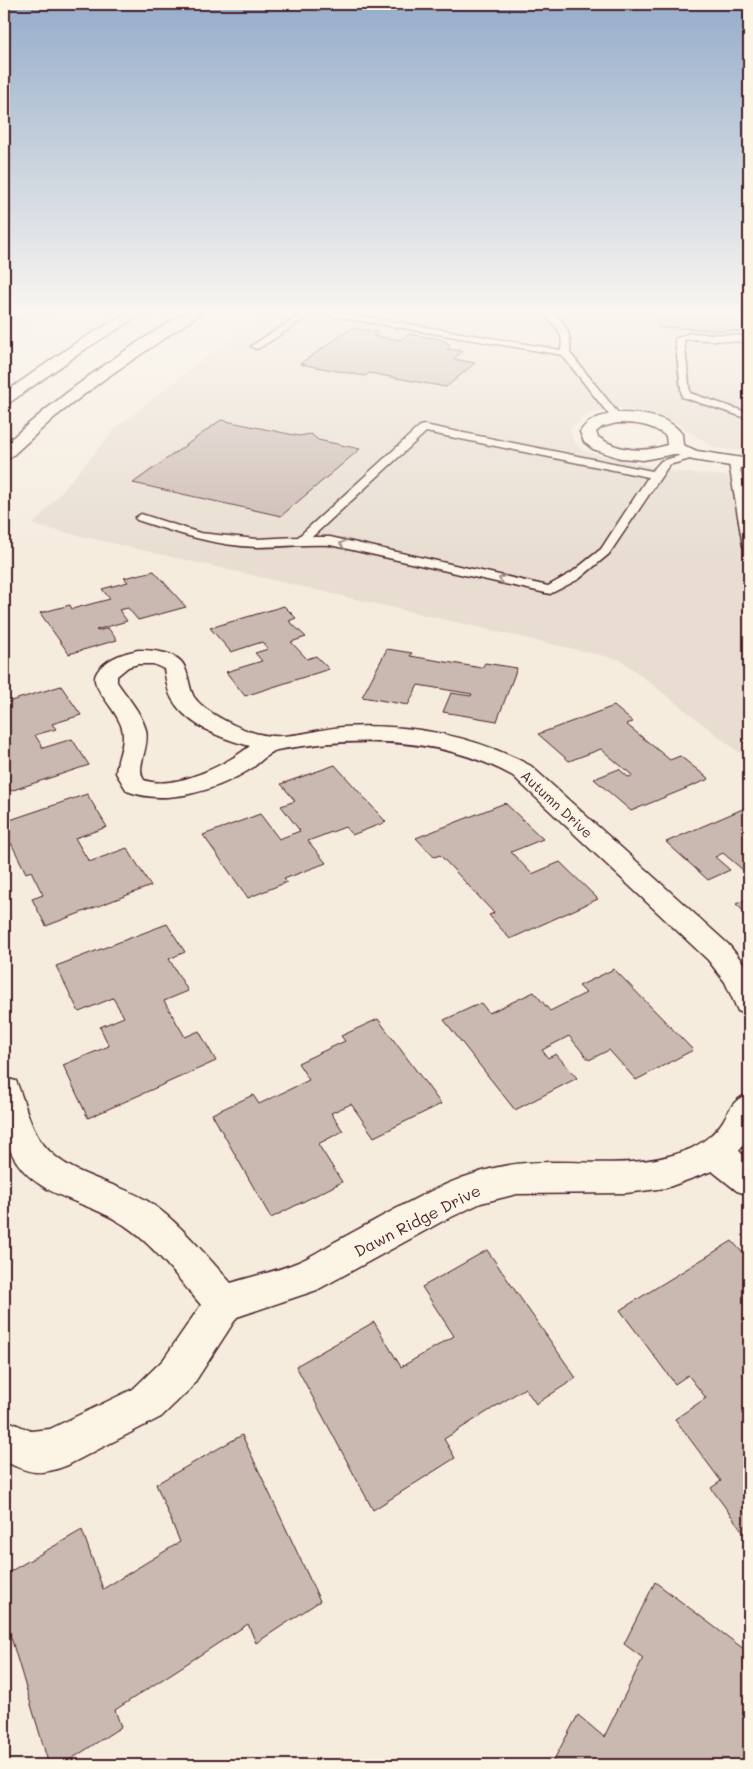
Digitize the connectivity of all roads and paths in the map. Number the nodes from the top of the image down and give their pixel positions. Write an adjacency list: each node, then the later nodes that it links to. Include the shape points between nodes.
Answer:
1 (15, 393): 5 (main road)
2 (76, 393): 9 (main road)
3 (597, 393): 7 (lane)
4 (685, 393): 6 (lane)
5 (4, 400)
6 (749, 416)
7 (617, 418): 8 (main road, via 660,424 674,434); 8 (main road, via 593,425 588,432 590,439 607,449 634,454 664,453)
8 (675, 448): 10 (main road)
9 (4, 454)
10 (693, 455): 11 (main road); 12 (lane, via 665,463)
11 (742, 463): 15 (lane)
12 (655, 476): 14 (lane, via 424,428); 14 (lane, one-way to 14, via 605,551 575,576 550,590 330,541)
13 (141, 518): 14 (lane, via 199,536 256,543)
14 (301, 540)
15 (749, 546)
16 (268, 744): 16 (main road, Autumn Drive, via 221,727 197,714 184,700 174,666 161,658 137,657 118,664 106,675 106,682 132,722 135,745 129,777 143,789 162,791 178,788 223,773); 17 (main road, Autumn Drive, via 329,736 382,735 460,745 501,758 522,771 718,952 738,977)
17 (749, 1003)
18 (4, 1091): 21 (main road, via 30,1154 42,1167 137,1213 157,1230)
19 (737, 1128): 20 (main road); 21 (main road, Dawn Ridge Drive, via 697,1162 666,1173 626,1178 517,1179 472,1190 304,1278)
20 (749, 1180)
21 (224, 1303): 22 (main road, via 177,1374 147,1402 53,1450 30,1452)
22 (4, 1440)

